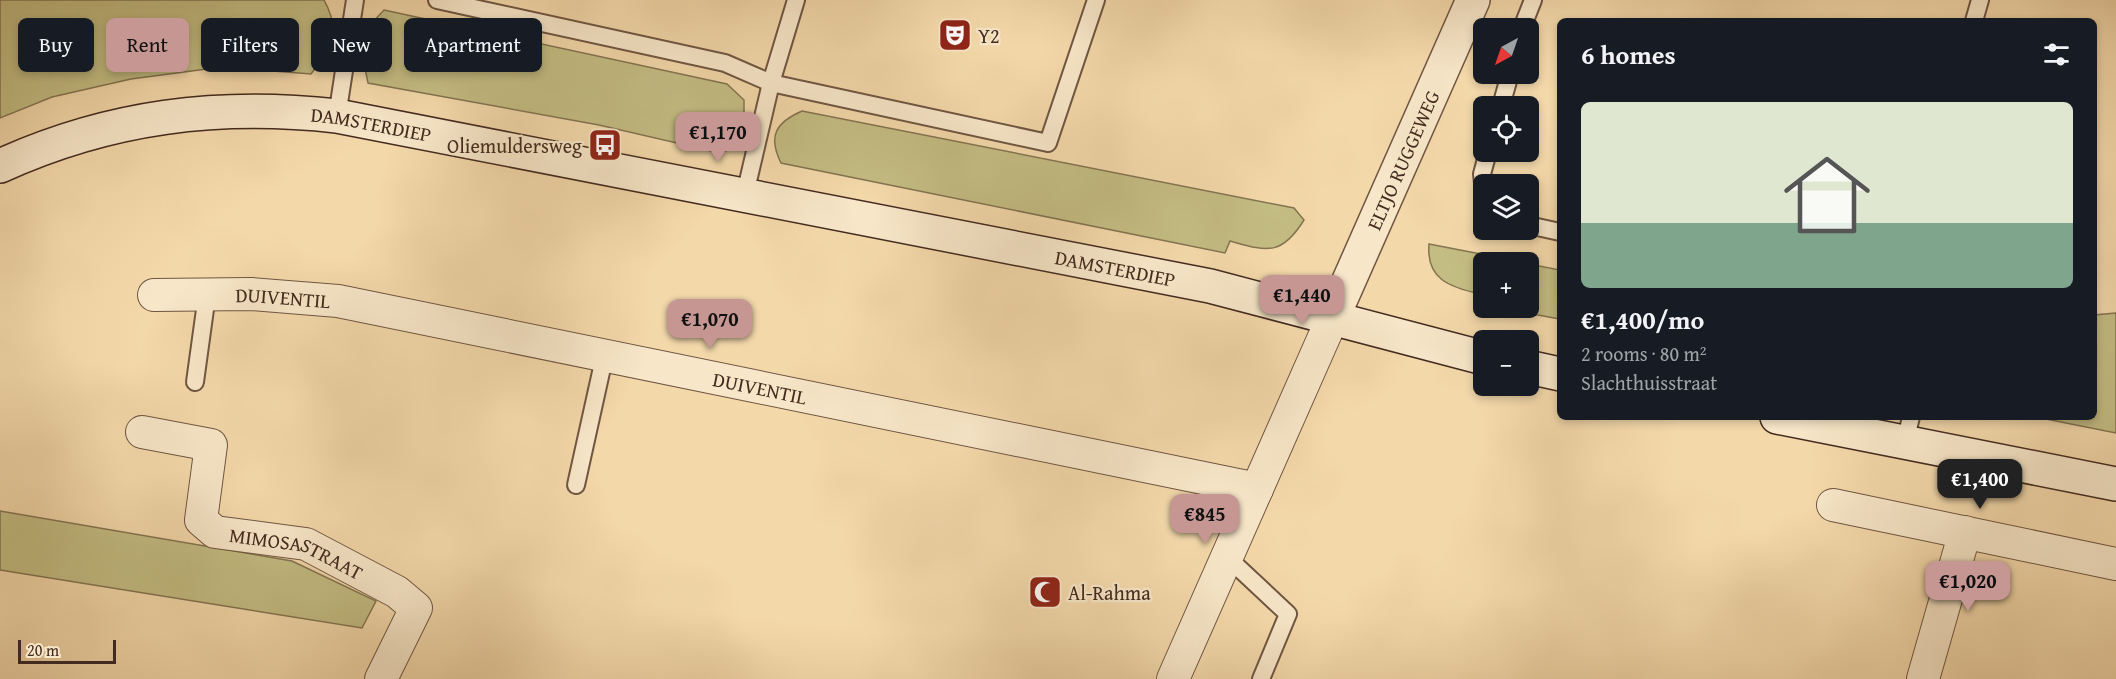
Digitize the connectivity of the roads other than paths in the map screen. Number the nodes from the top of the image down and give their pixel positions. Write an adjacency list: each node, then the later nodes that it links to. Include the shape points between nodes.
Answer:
1 (355, 0): 11 (lane)
2 (437, 0): 10 (lane, via 724,63)
3 (796, 0): 10 (lane)
4 (1096, 0): 10 (lane, via 1048,143)
5 (1473, 0): 18 (main road, ELTJO RUGGEWEG)
6 (1533, 0): 8 (lane)
7 (1980, 0): 9 (lane)
8 (1526, 18)
9 (1975, 18)
10 (771, 83): 13 (lane)
11 (337, 116): 12 (main road, DAMSTERDIEP, via 243,110 148,119 98,130); 13 (main road, DAMSTERDIEP)
12 (0, 166)
13 (745, 194): 18 (main road, DAMSTERDIEP, via 1210,286)
14 (1539, 227): 15 (lane)
15 (1557, 231)
16 (207, 295): 17 (street, DUIVENTIL); 19 (street, DUIVENTIL, via 251,294 338,301); 23 (lane)
17 (154, 296)
18 (1332, 319): 20 (main road, DAMSTERDIEP); 29 (street)
19 (605, 354): 27 (lane); 29 (street, DUIVENTIL)
20 (1473, 355)
21 (1539, 369): 22 (main road)
22 (1557, 373)
23 (195, 382)
24 (1807, 420): 25 (main road)
25 (1908, 430): 28 (main road)
26 (142, 432): 34 (street, MIMOSASTRAAT, via 211,445 201,520 214,532 306,544 396,592 416,608)
27 (576, 484)
28 (2116, 484)
29 (1257, 489): 32 (street)
30 (1833, 505): 31 (street)
31 (1965, 532): 33 (street); 37 (street)
32 (1227, 557): 35 (street); 36 (lane, via 1288,614)
33 (2116, 564)
34 (381, 679)
35 (1173, 679)
36 (1261, 679)
37 (1923, 679)

